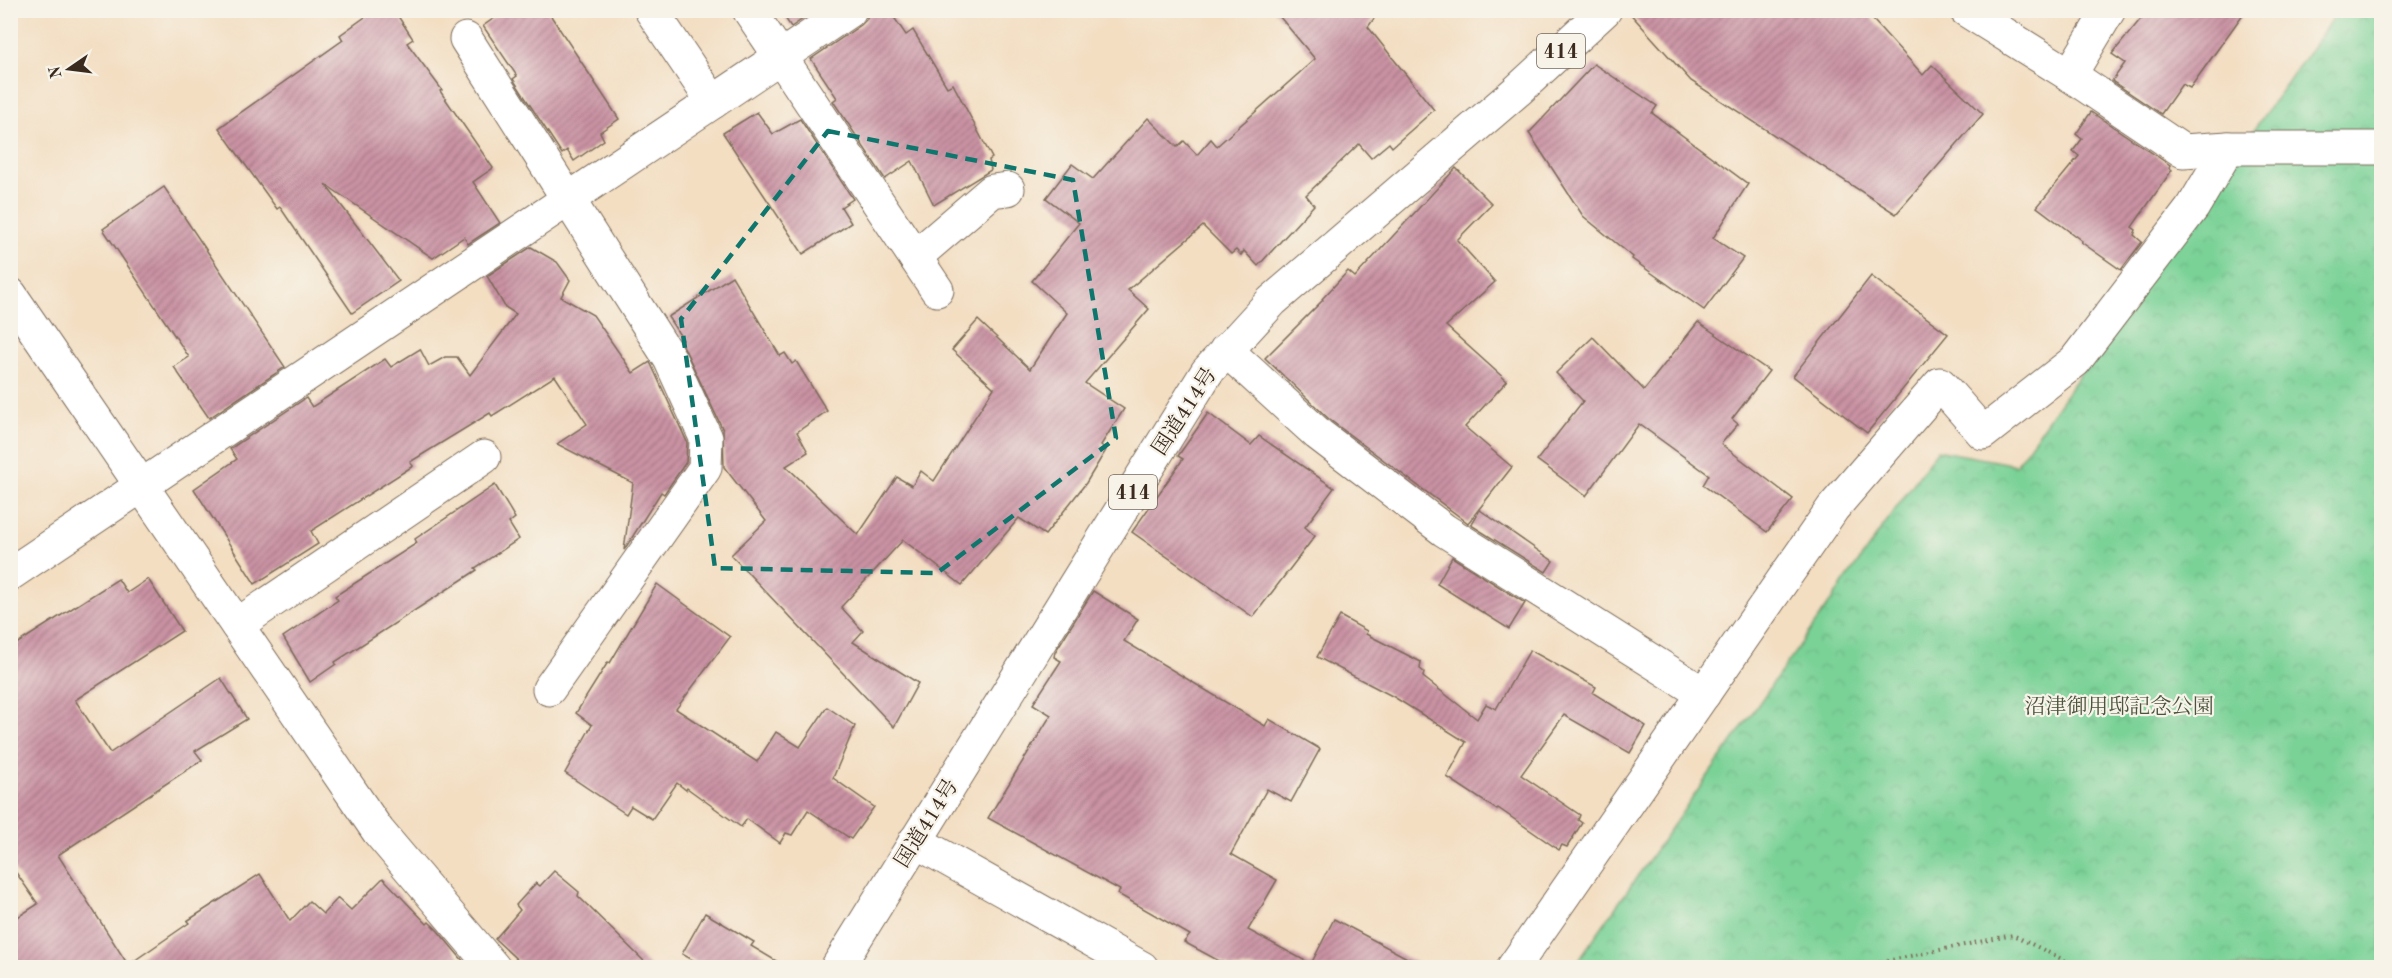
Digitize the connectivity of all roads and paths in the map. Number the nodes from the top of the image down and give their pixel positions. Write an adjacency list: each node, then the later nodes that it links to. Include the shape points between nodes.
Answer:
1 (651, 10): 10 (main road)
2 (749, 10): 8 (main road)
3 (850, 10): 8 (main road)
4 (1605, 10): 18 (main road, 国道414号 / 414, via 1517,91 1272,301)
5 (1966, 10): 9 (main road)
6 (2109, 10): 9 (main road)
7 (466, 39): 14 (main road)
8 (780, 57): 10 (main road); 15 (main road)
9 (2070, 75): 11 (main road, via 2183,151)
10 (713, 102): 14 (main road)
11 (2228, 148): 12 (main road); 24 (main road, via 2193,207 2075,361 1983,433 1940,384 1833,508)
12 (2382, 148)
13 (1008, 189): 15 (main road, via 992,191)
14 (567, 200): 20 (main road); 23 (main road, via 670,358 706,438 705,468)
15 (915, 257): 16 (main road)
16 (937, 290)
17 (10, 294): 20 (main road)
18 (1226, 350): 24 (main road, via 1318,434 1444,530); 25 (main road, 国道414号 / 414, via 1207,372)
19 (484, 458): 22 (main road)
20 (142, 487): 21 (main road); 22 (main road)
21 (10, 574)
22 (237, 625): 26 (main road, via 378,831)
23 (549, 689)
24 (1704, 694): 29 (main road)
25 (915, 841): 27 (main road, 国道414号 / 414); 28 (main road)
26 (494, 968)
27 (837, 968)
28 (1142, 968)
29 (1513, 968)
30 (1879, 968): 31 (path, via 1881,962 2013,935)
31 (2080, 968)

